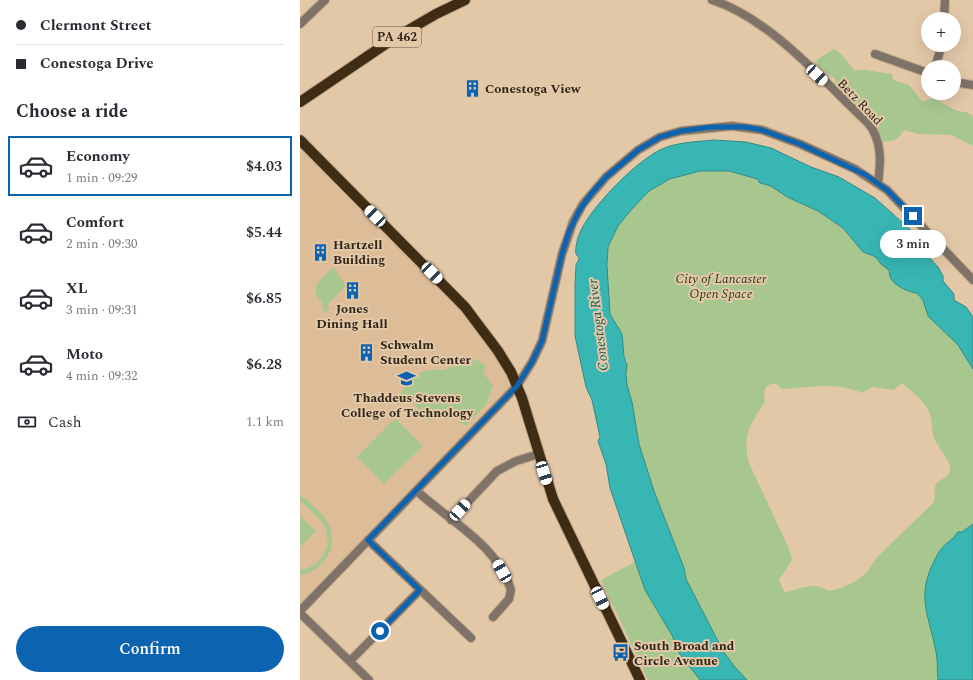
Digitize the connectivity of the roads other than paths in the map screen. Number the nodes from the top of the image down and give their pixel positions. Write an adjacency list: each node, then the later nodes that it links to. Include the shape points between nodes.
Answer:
1 (325, 0): 6 (street)
2 (465, 0): 11 (main road, PA 462, via 397,36)
3 (712, 0): 13 (street, Betz Road, via 761,24 868,123 878,143)
4 (945, 0): 5 (street)
5 (944, 12)
6 (300, 24)
7 (875, 54): 8 (street)
8 (921, 70)
9 (961, 83): 10 (street)
10 (973, 85)
11 (300, 102)
12 (300, 140): 15 (main road, via 465,307 498,351)
13 (878, 182): 14 (street); 15 (street, via 800,144 762,130 745,127 692,129 671,133 651,141 606,177 579,211 562,254 542,341)
14 (973, 280)
15 (517, 386): 16 (main road); 17 (street)
16 (539, 454): 18 (street, via 516,461 497,472); 26 (main road, via 558,509)
17 (417, 491): 18 (street); 19 (street)
18 (452, 520): 22 (street, via 476,538 497,563 510,586 509,599)
19 (368, 540): 20 (street); 21 (street)
20 (420, 590): 23 (street); 24 (street)
21 (300, 612): 24 (street)
22 (493, 618)
23 (471, 638)
24 (350, 661): 25 (street)
25 (369, 680)
26 (640, 680)

